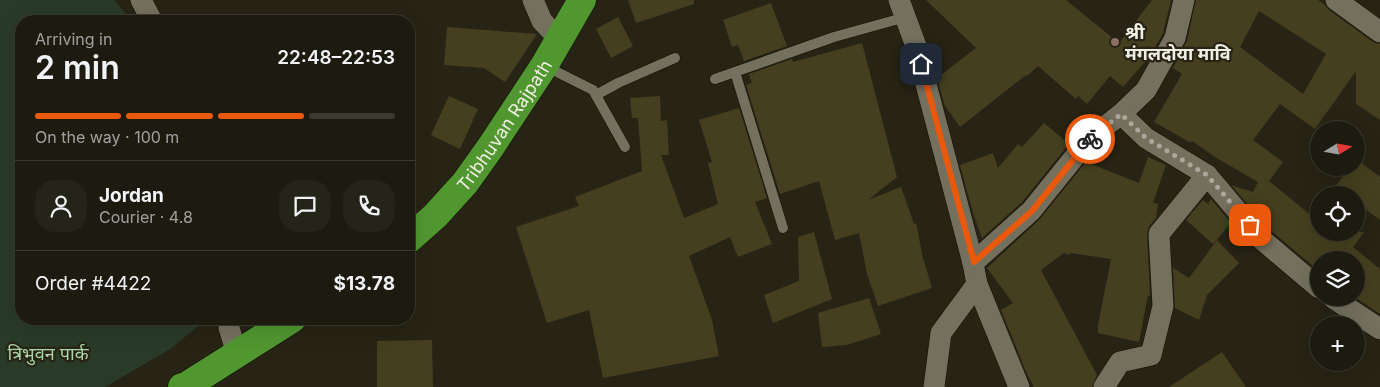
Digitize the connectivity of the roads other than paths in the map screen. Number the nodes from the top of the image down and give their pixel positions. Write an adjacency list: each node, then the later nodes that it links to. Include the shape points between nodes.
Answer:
1 (141, 0): 7 (street)
2 (533, 0): 9 (street, via 542,20)
3 (582, 0): 9 (highway, Tribhuvan Rajpath)
4 (1184, 0): 15 (street, via 1175,38 1166,56 1146,90)
5 (1336, 0): 8 (street)
6 (903, 8): 12 (lane, via 834,37); 20 (street)
7 (149, 15)
8 (1380, 32)
9 (560, 40): 11 (highway, Tribhuvan Rajpath)
10 (675, 58): 14 (lane)
11 (544, 66): 14 (lane, via 593,90); 19 (highway, Tribhuvan Rajpath, via 465,184)
12 (735, 72): 13 (lane); 18 (lane)
13 (715, 79)
14 (596, 95): 16 (lane)
15 (1121, 114): 17 (street, via 1146,138); 20 (street, via 1089,139 1032,211)
16 (625, 147)
17 (1207, 175): 21 (street, via 1260,238); 31 (street, via 1159,234 1163,306 1151,355 1120,362)
18 (783, 228)
19 (415, 234)
20 (974, 262): 22 (street)
21 (1310, 280)
22 (977, 284): 29 (street, via 941,334); 30 (street)
23 (1345, 306): 26 (street)
24 (230, 325): 27 (street)
25 (283, 325): 27 (highway)
26 (1380, 329)
27 (237, 354): 28 (highway)
28 (185, 387)
29 (934, 387)
30 (1019, 387)
31 (1104, 387)

